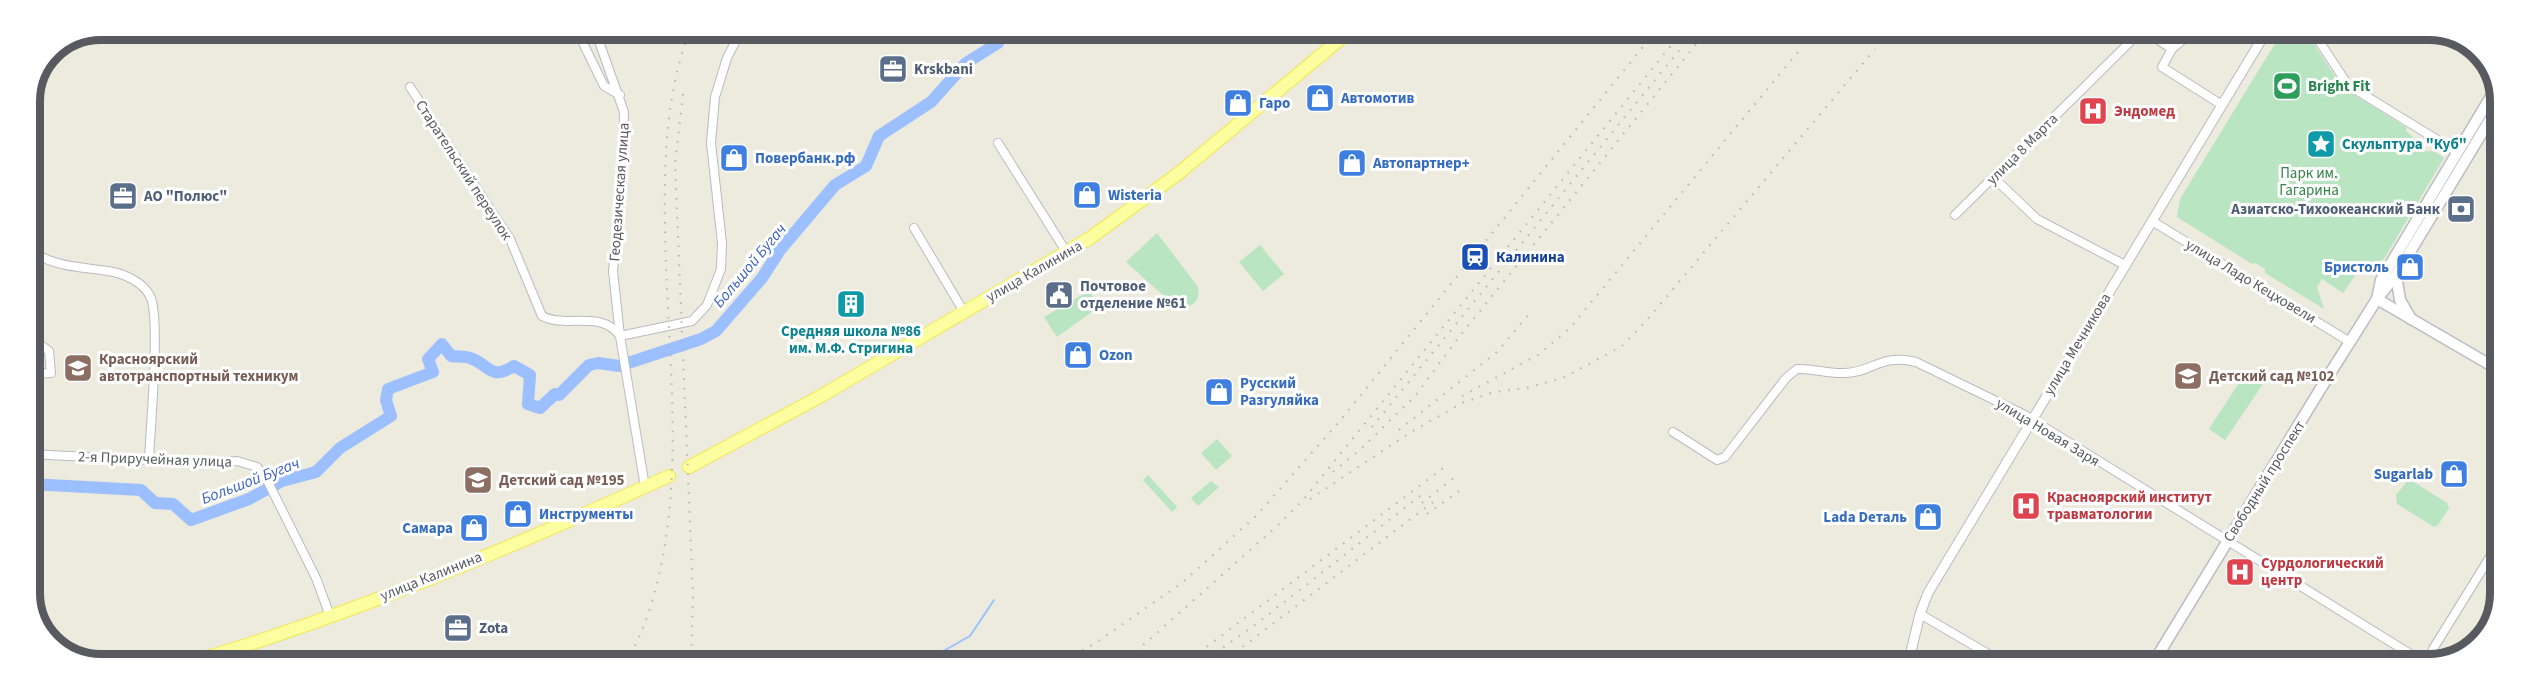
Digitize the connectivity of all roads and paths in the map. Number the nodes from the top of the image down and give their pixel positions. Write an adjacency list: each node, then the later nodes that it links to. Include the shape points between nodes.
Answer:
1 (599, 40): 12 (street, Геодезическая улица)
2 (736, 40): 29 (street, via 715,97 711,143 722,269 707,304 692,321)
3 (1339, 40): 22 (main road, улица Калинина, via 1147,198)
4 (2132, 40): 18 (street, улица 8 Марта)
5 (2158, 40): 10 (street)
6 (2183, 40): 10 (street)
7 (2261, 40): 14 (street, улица Мечникова)
8 (2318, 40): 17 (street, via 2348,85)
9 (583, 43): 12 (street, via 604,86)
10 (2172, 49): 14 (street, via 2162,67)
11 (410, 87): 29 (street, Старательский переулок, via 510,239 542,316 551,320 587,319 614,327)
12 (620, 95): 29 (street, Геодезическая улица, via 624,112 622,181 613,271)
13 (2489, 102): 17 (main road, Свободный проспект)
14 (2222, 105): 20 (street, улица Мечникова)
15 (2489, 118): 17 (main road, Свободный проспект)
16 (998, 143): 22 (street)
17 (2462, 155): 25 (main road, Свободный проспект); 26 (main road, Свободный проспект, via 2378,284)
18 (1994, 178): 19 (street, улица 8 Марта); 24 (street, via 2037,219)
19 (1955, 215)
20 (2152, 221): 24 (street, улица Мечникова); 30 (street, улица Ладо Кецховели)
21 (914, 228): 27 (street)
22 (1066, 253): 27 (main road, улица Калинина)
23 (40, 256): 37 (street, via 115,272 137,282 151,297 155,322)
24 (2125, 265): 34 (street, улица Мечникова)
25 (2396, 275): 26 (main road, Свободный проспект); 28 (main road, via 2400,300)
26 (2377, 299): 28 (main road); 30 (main road, Свободный проспект)
27 (964, 312): 38 (main road, улица Калинина, via 820,396)
28 (2411, 319): 32 (main road)
29 (620, 336): 38 (street, Геодезическая улица)
30 (2350, 342): 39 (main road, Свободный проспект)
31 (40, 345): 33 (street, via 49,351 51,373)
32 (2490, 365)
33 (41, 373)
34 (2032, 421): 35 (street, улица Новая Заря, via 1970,386 1903,359 1880,361 1845,374 1797,369 1725,457 1716,460); 39 (street, улица Новая Заря); 41 (street, улица Мечникова, via 1928,593)
35 (1673, 432)
36 (41, 455): 37 (street, 2-я Приручейная улица)
37 (149, 460): 42 (street, 2-я Приручейная улица, via 237,461 257,467 316,578)
38 (645, 487): 42 (main road, улица Калинина)
39 (2228, 540): 46 (main road, Свободный проспект); 47 (street, улица Новая Заря)
40 (2490, 557): 48 (street)
41 (1920, 614): 44 (street, улица Мечникова); 45 (street)
42 (330, 616): 43 (main road, улица Калинина)
43 (217, 654)
44 (1910, 654)
45 (1990, 654)
46 (2159, 654)
47 (2414, 654)
48 (2432, 654)

